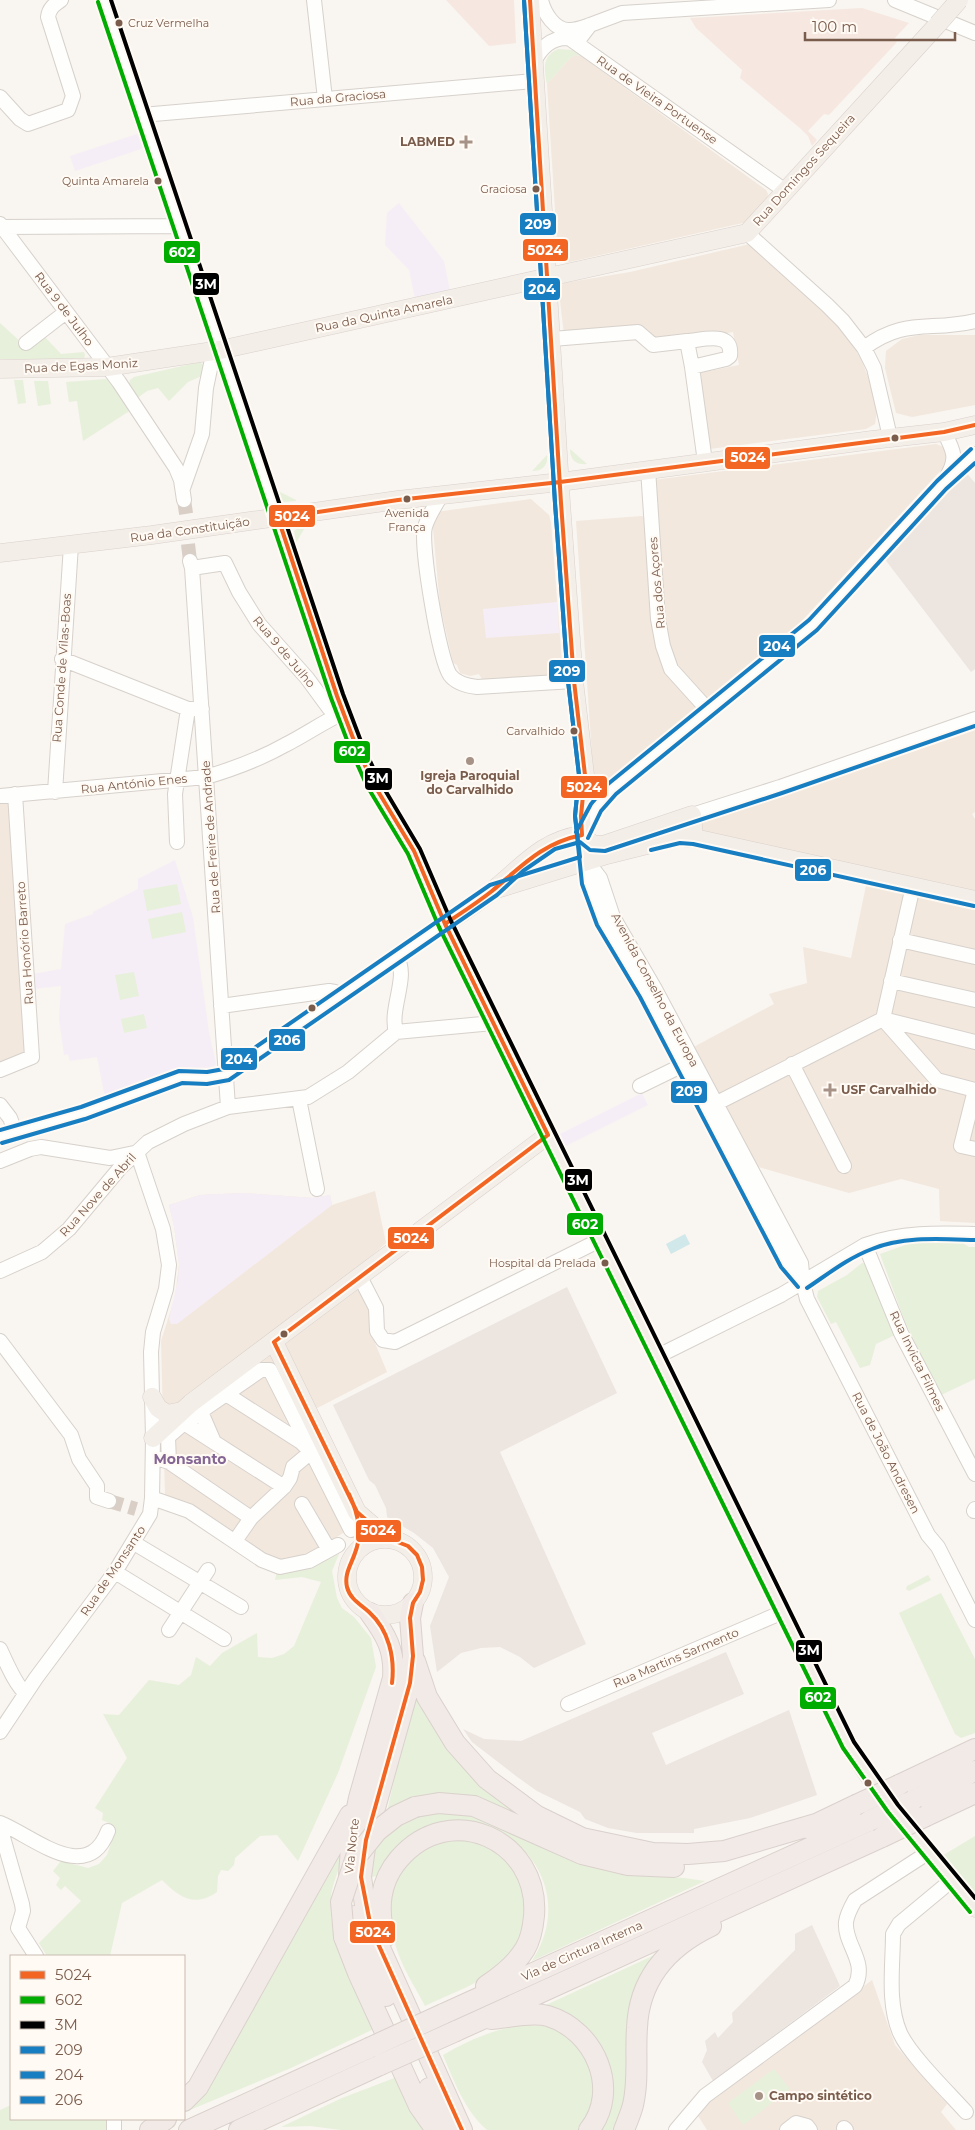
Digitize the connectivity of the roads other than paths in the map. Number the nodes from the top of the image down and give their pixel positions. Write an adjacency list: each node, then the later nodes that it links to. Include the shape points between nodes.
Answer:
1 (61, 0): 16 (street, via 48,16 73,96 68,110 28,124)
2 (104, 0): 18 (street)
3 (314, 0): 17 (street)
4 (530, 0): 14 (main road)
5 (541, 0): 11 (street, via 548,17 561,28 570,30)
6 (830, 0): 9 (street)
7 (895, 0): 12 (street)
8 (959, 0): 19 (main road, Rua Domingos Sequeira, bridge)
9 (693, 4): 10 (street)
10 (635, 6): 11 (street)
11 (590, 25): 13 (street)
12 (975, 33)
13 (579, 45): 14 (street, Rua de Vieira Portuense, via 569,38 560,38 548,44); 19 (street, Rua de Vieira Portuense)
14 (533, 62): 15 (main road)
15 (534, 81): 17 (street, Rua da Graciosa); 23 (main road)
16 (0, 97)
17 (325, 99): 18 (street, Rua da Graciosa)
18 (142, 115): 21 (street)
19 (784, 190): 22 (main road, Rua Domingos Sequeira)
20 (1, 225): 21 (street); 24 (street, Rua 9 de Julho)
21 (180, 226): 30 (street)
22 (747, 233): 23 (main road, Rua Domingos Sequeira); 29 (street, via 844,321)
23 (547, 277): 26 (main road); 30 (main road, Rua da Quinta Amarela)
24 (66, 312): 28 (street); 31 (street, Rua 9 de Julho)
25 (975, 321): 29 (street, via 907,326)
26 (552, 339): 27 (street, via 638,332 653,345); 40 (main road)
27 (686, 341): 32 (street); 32 (street, via 720,338 725,339 731,349 726,359)
28 (26, 343)
29 (864, 348): 36 (street, via 874,368)
30 (220, 350): 31 (main road, Rua de Egas Moniz); 31 (street, Rua 9 de Julho, via 211,364 202,434 183,494 176,468); 43 (street)
31 (107, 367): 33 (main road, Rua de Egas Moniz)
32 (692, 367): 38 (street)
33 (0, 370)
34 (975, 425): 35 (main road, Rua da Constituição)
35 (944, 432): 36 (main road, Rua da Constituição); 41 (street, via 952,448 954,463)
36 (890, 437): 38 (main road, Rua da Constituição)
37 (975, 454): 41 (street)
38 (704, 462): 39 (main road, Rua da Constituição)
39 (648, 469): 40 (main road, Rua da Constituição); 50 (street, Rua dos Açores, via 658,619 663,646 671,668)
40 (560, 482): 42 (main road, Rua da Constituição); 48 (main road)
41 (942, 486): 50 (street, via 813,625)
42 (441, 496): 43 (main road, Rua da Constituição); 48 (street, via 424,528 431,603 450,676 467,686 477,687)
43 (278, 518): 44 (main road, Rua da Constituição); 51 (street)
44 (71, 545): 45 (main road, Rua da Constituição); 47 (street, Rua Conde de Vilas-Boas)
45 (0, 553)
46 (191, 565): 49 (street, Rua de Freire de Andrade); 51 (street, Rua 9 de Julho, via 225,564 259,624 329,708)
47 (62, 659): 49 (street); 57 (street, Rua Conde de Vilas-Boas)
48 (574, 682): 53 (main road)
49 (195, 709): 54 (street, Rua de Freire de Andrade); 55 (street)
50 (708, 710): 56 (street)
51 (344, 713): 54 (street, Rua António Enes, via 264,756); 67 (street, via 373,783 414,851)
52 (975, 719): 60 (street, via 780,787)
53 (585, 775): 56 (street, via 591,786); 61 (main road)
54 (206, 777): 55 (street, Rua António Enes); 74 (street, Rua de Freire de Andrade)
55 (176, 779): 57 (street, Rua António Enes); 62 (street)
56 (612, 789): 61 (street, via 596,807)
57 (55, 792): 58 (street, Rua António Enes)
58 (15, 794): 59 (street, Rua António Enes); 81 (street, Rua Honório Barreto, via 32,1057)
59 (0, 796)
60 (686, 827): 61 (main road, via 603,845 592,844); 63 (main road); 64 (main road)
61 (582, 835): 63 (main road); 65 (main road, via 552,842 518,866)
62 (177, 842)
63 (588, 861): 65 (main road); 80 (street, Avenida Conselho da Europa, via 588,883 603,922); 87 (street, Avenida Conselho da Europa, via 600,878 613,917)
64 (913, 886): 66 (main road); 68 (street)
65 (493, 890): 67 (main road)
66 (975, 900)
67 (445, 924): 70 (street); 76 (main road)
68 (900, 940): 69 (street); 71 (street)
69 (975, 957)
70 (397, 958): 72 (street); 77 (street, via 401,969 394,1018)
71 (891, 981): 73 (street); 75 (street)
72 (340, 998): 74 (street, via 329,990); 82 (street)
73 (975, 1000)
74 (222, 1006): 82 (street, Rua de Freire de Andrade)
75 (882, 1019): 78 (street); 79 (street); 84 (street, via 937,1080)
76 (493, 1023): 77 (street); 90 (main road)
77 (396, 1032): 85 (street, Rua Nove de Abril, via 348,1072 317,1092)
78 (975, 1042)
79 (792, 1064): 87 (street); 95 (street)
80 (683, 1065): 83 (street); 87 (street, Avenida Conselho da Europa)
81 (0, 1070)
82 (226, 1075): 88 (street, Rua de Freire de Andrade); 89 (street, via 180,1077 84,1113)
83 (640, 1086)
84 (975, 1090): 92 (street, via 961,1146)
85 (299, 1099): 88 (street, Rua Nove de Abril); 96 (street)
86 (0, 1105): 89 (street)
87 (711, 1106): 102 (street, Avenida Conselho da Europa, via 801,1263)
88 (228, 1107): 93 (street, Rua Nove de Abril, via 148,1142)
89 (15, 1131): 91 (street)
90 (548, 1135): 98 (main road); 101 (main road)
91 (0, 1137)
92 (975, 1149)
93 (138, 1152): 94 (street, via 110,1158 41,1148); 100 (street, Rua Nove de Abril, via 120,1168 69,1229 42,1252); 107 (street, Rua de Monsanto, via 163,1229 168,1265 166,1289 151,1352)
94 (0, 1161)
95 (844, 1166)
96 (317, 1189)
97 (975, 1234): 99 (street, via 913,1234)
98 (600, 1240): 101 (street, via 395,1342 383,1340 377,1330 376,1308); 105 (main road)
99 (866, 1244): 102 (street); 115 (street, Rua Invicta Filmes, via 901,1333)
100 (0, 1271)
101 (360, 1277): 104 (main road)
102 (803, 1283): 105 (street); 137 (street, Rua de João Andresen, via 807,1299)
103 (0, 1341): 118 (street, via 71,1435 79,1460 96,1486 97,1497)
104 (274, 1342): 109 (main road); 121 (main road)
105 (658, 1356): 135 (main road)
106 (226, 1394): 108 (street); 112 (street, via 301,1442); 112 (street, via 261,1370 270,1370)
107 (152, 1397): 109 (main road, via 158,1408 167,1414); 110 (street, Rua de Monsanto)
108 (201, 1412): 109 (street); 111 (street)
109 (183, 1417): 110 (main road); 111 (street); 114 (street, via 168,1437)
110 (153, 1438): 113 (street, Rua de Monsanto)
111 (214, 1442): 116 (street)
112 (311, 1452): 116 (street, via 293,1467); 124 (street)
113 (153, 1456): 114 (street); 117 (street, Rua de Monsanto)
114 (169, 1462): 123 (street)
115 (975, 1474)
116 (284, 1488): 123 (street)
117 (152, 1498): 122 (street, Rua de Monsanto); 126 (street, via 184,1509)
118 (109, 1501)
119 (302, 1504): 126 (street, via 333,1548 309,1561 280,1567 262,1560)
120 (136, 1509): 122 (street)
121 (357, 1512): 125 (main road); 128 (main road)
122 (150, 1514): 127 (street, Rua de Monsanto)
123 (251, 1518): 126 (street)
124 (351, 1530)
125 (387, 1538): 128 (main road, via 373,1540); 132 (main road, via 408,1546 422,1567 423,1580)
126 (235, 1541)
127 (134, 1543): 130 (street, Rua de Monsanto); 131 (street)
128 (356, 1551): 136 (main road, via 349,1562 347,1586 360,1607)
129 (208, 1570): 131 (street)
130 (115, 1572): 134 (street); 142 (street, Rua de Monsanto)
131 (200, 1582): 133 (street); 134 (street)
132 (414, 1603): 136 (main road, via 393,1615); 141 (highway, Via Norte, via 410,1618)
133 (242, 1608)
134 (180, 1612): 138 (street); 139 (street)
135 (783, 1612): 143 (street, Rua Martins Sarmento); 153 (main road, via 869,1777)
136 (370, 1613): 148 (highway, Via Norte, via 389,1644 394,1661 393,1678)
137 (975, 1620)
138 (169, 1630)
139 (224, 1638)
140 (1, 1654): 142 (street, via 17,1686)
141 (413, 1656): 150 (highway, via 427,1697 455,1743 487,1780 537,1816 582,1838 653,1853 688,1854 724,1851); 158 (highway, Via Norte, via 410,1683 366,1840 361,1877 370,1928)
142 (26, 1693): 144 (street, Rua de Monsanto)
143 (568, 1704)
144 (0, 1732)
145 (975, 1750): 150 (highway, bridge)
146 (975, 1770): 159 (highway, Via de Cintura Interna, bridge)
147 (975, 1792): 155 (highway, Via de Cintura Interna, bridge)
148 (359, 1798): 161 (highway, via 198,2087); 164 (highway, Via Norte, via 348,1860 349,1898 363,1947)
149 (0, 1823): 152 (street, via 74,1858 94,1852)
150 (819, 1823): 168 (highway, bridge, via 774,1844 716,1864 662,1867 582,1854 474,1806 439,1803 415,1807 396,1816 377,1831 356,1857 341,1902 344,1937 419,2106)
151 (0, 1828): 157 (street, via 22,1904 18,1928)
152 (108, 1831)
153 (929, 1852): 154 (main road); 172 (street, via 855,1900 846,1924 860,1968 860,1978 855,1986 704,2096)
154 (952, 1880): 156 (main road); 162 (street, via 899,1924 893,1934 893,2001 900,2033 909,2048)
155 (779, 1884): 160 (highway, Via de Cintura Interna); 171 (highway, via 769,1899 706,1929 671,1951 654,1972 642,1995 633,2105)
156 (975, 1908)
157 (35, 1955)
158 (388, 1969): 159 (highway, via 380,1894 391,1868 409,1846 432,1834 460,1828 507,1846 528,1874 535,1899 533,1929 525,1949 512,1966); 164 (highway, Via Norte)
159 (449, 2011): 166 (highway, Via de Cintura Interna, bridge)
160 (479, 2020): 167 (highway, Via de Cintura Interna, bridge); 170 (highway, via 547,2016 582,2035 593,2050 603,2088 602,2103)
161 (185, 2100)
162 (966, 2112)
163 (165, 2120): 165 (highway)
164 (455, 2125): 169 (highway)
165 (150, 2130)
166 (189, 2130)
167 (239, 2130)
168 (436, 2130)
169 (471, 2130)
170 (589, 2130)
171 (624, 2130)
172 (676, 2130)
173 (787, 2130): 174 (street, via 796,2123)
174 (810, 2130)

